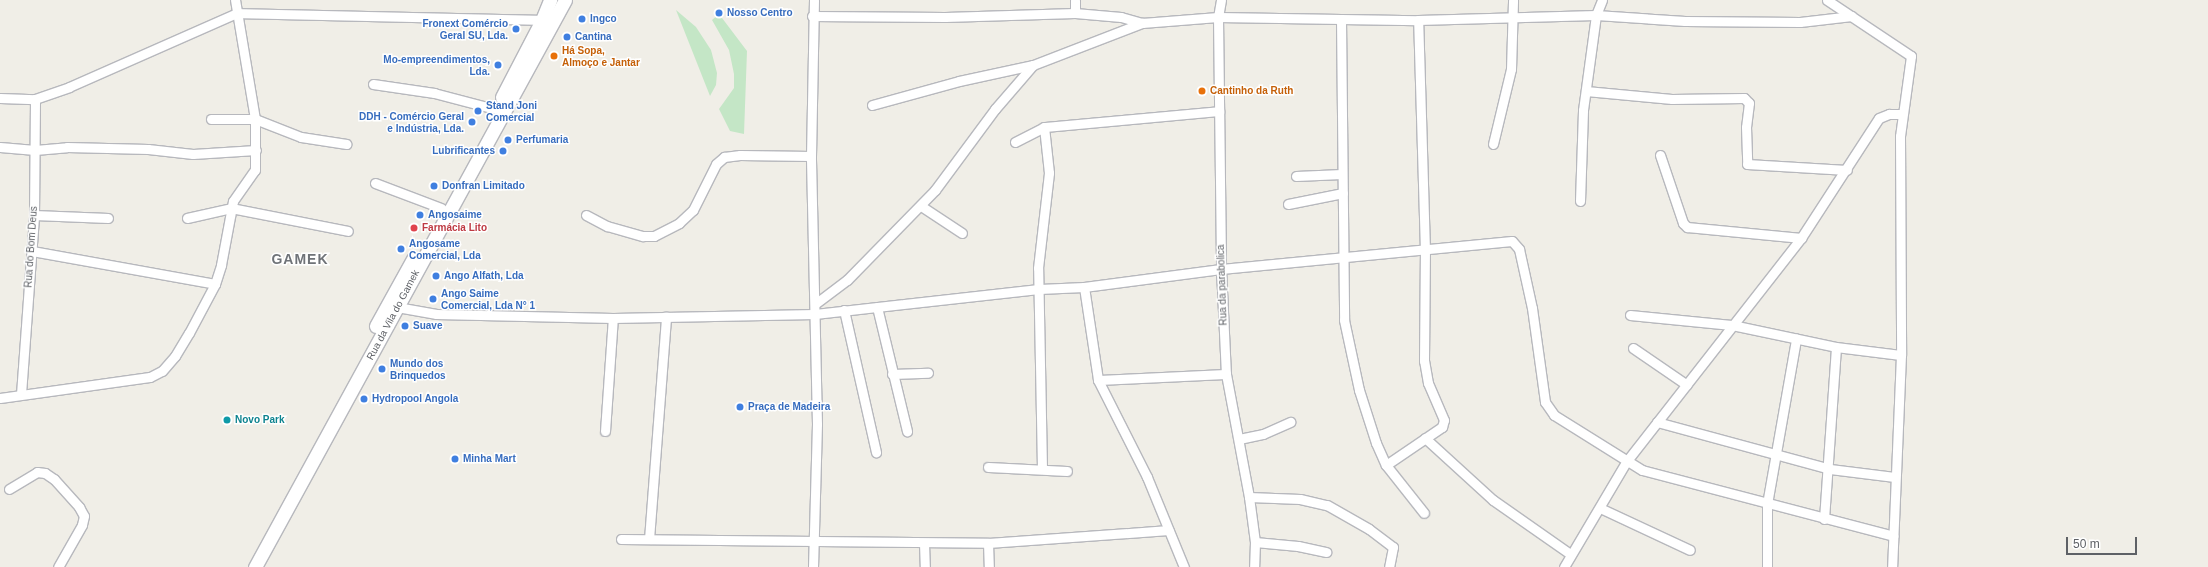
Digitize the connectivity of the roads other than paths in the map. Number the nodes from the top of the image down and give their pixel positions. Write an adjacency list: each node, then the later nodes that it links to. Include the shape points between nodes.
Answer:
1 (235, 0): 11 (street)
2 (550, 0): 19 (main road, Rua da Vila do Gamek)
3 (565, 0): 67 (main road, Rua da Vila do Gamek)
4 (814, 0): 14 (street)
5 (1075, 0): 12 (street)
6 (1221, 0): 16 (street, Rua da parabolica)
7 (1513, 0): 17 (street)
8 (1602, 0): 13 (street)
9 (1827, 0): 10 (street)
10 (1835, 3): 15 (street)
11 (237, 13): 19 (street); 26 (street, via 69,87); 32 (street)
12 (1075, 13): 14 (street, via 945,17); 21 (street, via 1121,17)
13 (1596, 15): 15 (street, via 1800,22); 17 (street); 24 (street)
14 (812, 16): 41 (street)
15 (1852, 16): 30 (street, via 1911,56)
16 (1218, 17): 18 (street); 21 (street); 29 (street, Rua da parabolica)
17 (1514, 18): 20 (street); 36 (street, via 1511,69)
18 (1341, 19): 20 (street); 43 (street, via 1344,137)
19 (542, 20): 28 (main road, Rua da Vila do Gamek)
20 (1418, 20): 60 (street)
21 (1142, 23): 22 (street)
22 (1033, 65): 27 (street, via 959,81); 49 (street, via 995,109)
23 (374, 84): 28 (street, via 434,93)
24 (1586, 91): 42 (street, via 1672,99 1744,98 1749,103 1746,127 1747,164); 47 (street, via 1580,151)
25 (0, 98): 26 (street)
26 (35, 99): 38 (street, Rua do Bom Deus)
27 (872, 105)
28 (495, 109): 51 (main road, Rua da Vila do Gamek)
29 (1219, 111): 33 (street); 62 (street, Rua da parabolica)
30 (1901, 114): 42 (street, via 1889,114 1879,118); 78 (street)
31 (211, 119): 32 (street)
32 (255, 119): 35 (street, via 301,137); 39 (street)
33 (1044, 127): 34 (street); 65 (street, via 1049,173 1039,245)
34 (1015, 142)
35 (346, 144)
36 (1493, 144)
37 (0, 147): 38 (street)
38 (35, 150): 39 (street, via 67,147 193,154); 53 (street, Rua do Bom Deus)
39 (256, 150): 50 (street, via 255,170 233,200)
40 (1660, 155): 58 (street, via 1683,223 1687,227)
41 (811, 156): 52 (street, via 724,157 716,164 693,210 680,223 654,236 644,236 607,226); 66 (street)
42 (1847, 170): 58 (street)
43 (1342, 174): 44 (street); 46 (street)
44 (1296, 176)
45 (374, 183): 51 (street)
46 (1343, 193): 48 (street); 61 (street)
47 (1580, 201)
48 (1288, 204)
49 (921, 206): 57 (street); 66 (street, via 842,285)
50 (232, 208): 55 (street); 56 (street); 63 (street)
51 (441, 208): 119 (main road, Rua da Vila do Gamek)
52 (586, 214)
53 (34, 215): 54 (street); 59 (street, Rua do Bom Deus)
54 (108, 218)
55 (187, 218)
56 (348, 231)
57 (962, 233)
58 (1801, 238): 74 (street)
59 (32, 251): 63 (street); 84 (street, Rua do Bom Deus)
60 (1425, 251): 61 (street); 90 (street, via 1424,361 1428,383 1444,420 1442,427); 94 (street, via 1512,241 1517,245 1532,308 1546,402 1554,415)
61 (1344, 258): 62 (street); 95 (street, via 1344,320 1368,421)
62 (1221, 269): 64 (street); 81 (street, Rua da parabolica)
63 (215, 284): 84 (street, via 175,356 162,371 150,377)
64 (1084, 287): 65 (street); 82 (street)
65 (1039, 289): 68 (street); 97 (street)
66 (816, 304): 70 (street)
67 (397, 307): 73 (street, via 436,314); 120 (main road, Rua da Vila do Gamek)
68 (877, 307): 69 (street); 80 (street)
69 (844, 310): 70 (street); 92 (street)
70 (815, 314): 72 (street); 112 (street)
71 (1630, 315): 74 (street)
72 (666, 317): 73 (street); 110 (street)
73 (613, 318): 88 (street)
74 (1732, 325): 75 (street); 83 (street)
75 (1796, 339): 76 (street); 93 (street)
76 (1836, 347): 78 (street); 98 (street)
77 (1633, 348): 83 (street)
78 (1900, 355): 100 (street)
79 (928, 373): 80 (street)
80 (892, 374): 89 (street)
81 (1226, 374): 82 (street); 91 (street, Rua da parabolica)
82 (1098, 380): 107 (street, via 1147,477)
83 (1687, 384): 87 (street)
84 (21, 394): 85 (street)
85 (0, 398)
86 (1290, 422): 91 (street, via 1263,434)
87 (1657, 422): 93 (street); 94 (street)
88 (605, 431)
89 (907, 431)
90 (1425, 438): 95 (street); 117 (street, via 1493,500)
91 (1239, 439): 102 (street, Rua da parabolica)
92 (876, 452)
93 (1776, 456): 98 (street); 103 (street)
94 (1626, 462): 103 (street, via 1667,478); 104 (street)
95 (1386, 465): 105 (street)
96 (988, 466): 97 (street)
97 (1042, 469): 99 (street)
98 (1830, 469): 100 (street); 106 (street)
99 (1067, 471)
100 (1895, 477): 108 (street)
101 (9, 489): 118 (street, via 37,472 45,473 54,479 79,507 84,516 82,525)
102 (1249, 497): 111 (street, Rua da parabolica); 126 (street, via 1300,499 1327,505 1394,547)
103 (1767, 504): 106 (street); 128 (street)
104 (1600, 508): 115 (street); 117 (street)
105 (1424, 513)
106 (1824, 519): 108 (street)
107 (1169, 530): 114 (street); 124 (street)
108 (1893, 536): 129 (street)
109 (621, 539): 110 (street)
110 (649, 539): 112 (street)
111 (1255, 542): 116 (street, via 1298,546); 125 (street, Rua da parabolica)
112 (814, 543): 113 (street); 121 (street)
113 (924, 543): 114 (street); 122 (street)
114 (988, 543): 123 (street)
115 (1690, 550)
116 (1326, 552)
117 (1570, 554): 127 (street)
118 (58, 567)
119 (246, 567)
120 (256, 567)
121 (814, 567)
122 (926, 567)
123 (989, 567)
124 (1184, 567)
125 (1254, 567)
126 (1388, 567)
127 (1564, 567)
128 (1767, 567)
129 (1892, 567)

